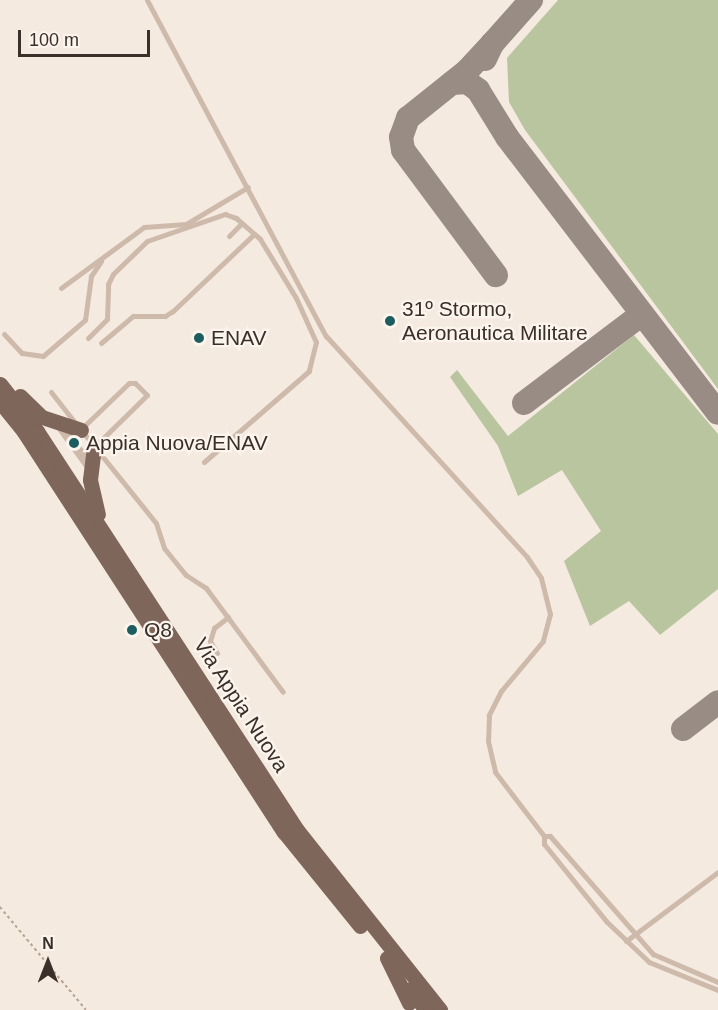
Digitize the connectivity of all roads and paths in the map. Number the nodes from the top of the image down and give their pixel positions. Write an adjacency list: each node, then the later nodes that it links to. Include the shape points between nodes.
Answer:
1 (147, 0): 2 (lane)
2 (248, 187): 6 (lane, via 186,224 144,226); 24 (lane, via 326,336 527,557 541,578 548,602 548,627 534,654 493,702 488,741 495,772)
3 (242, 223): 4 (lane); 5 (lane); 9 (lane, via 225,214 147,241 113,274 108,285 107,319)
4 (254, 234): 10 (lane, via 173,311 165,316 133,316); 18 (lane, via 296,298 316,342 309,371)
5 (229, 236)
6 (101, 261): 7 (lane, via 92,263); 8 (lane, via 91,276 85,320 44,356 22,352)
7 (61, 288)
8 (4, 334)
9 (88, 338)
10 (101, 343)
11 (0, 376): 15 (main road, via 38,413)
12 (0, 384): 20 (main road, Via Appia Nuova, via 37,431)
13 (51, 392): 16 (lane)
14 (0, 402): 31 (main road, Via Appia Nuova, via 50,471 284,832)
15 (59, 424): 16 (main road); 19 (street)
16 (81, 430): 17 (lane); 17 (lane, via 129,383 135,383 147,395)
17 (94, 447): 19 (main road); 21 (lane, via 156,524 164,548 186,575 206,588)
18 (204, 462)
19 (91, 468): 20 (main road, via 94,504)
20 (116, 552): 31 (main road, Via Appia Nuova, via 297,830)
21 (228, 617): 22 (lane, via 214,628 210,641); 23 (lane)
22 (217, 652)
23 (283, 692)
24 (544, 836): 27 (lane, via 550,836); 28 (lane, via 544,844)
25 (718, 872): 29 (lane)
26 (0, 907): 34 (path)
27 (617, 914): 28 (lane); 29 (lane)
28 (607, 922): 30 (lane)
29 (634, 934): 30 (lane); 32 (lane, via 653,954)
30 (626, 940): 33 (lane, via 648,962)
31 (393, 959): 35 (main road); 36 (main road, Via Appia Nuova); 37 (main road, Via Appia Nuova); 38 (main road)
32 (718, 982)
33 (718, 990)
34 (86, 1010)
35 (413, 1010)
36 (426, 1010)
37 (440, 1010)
38 (451, 1010)

